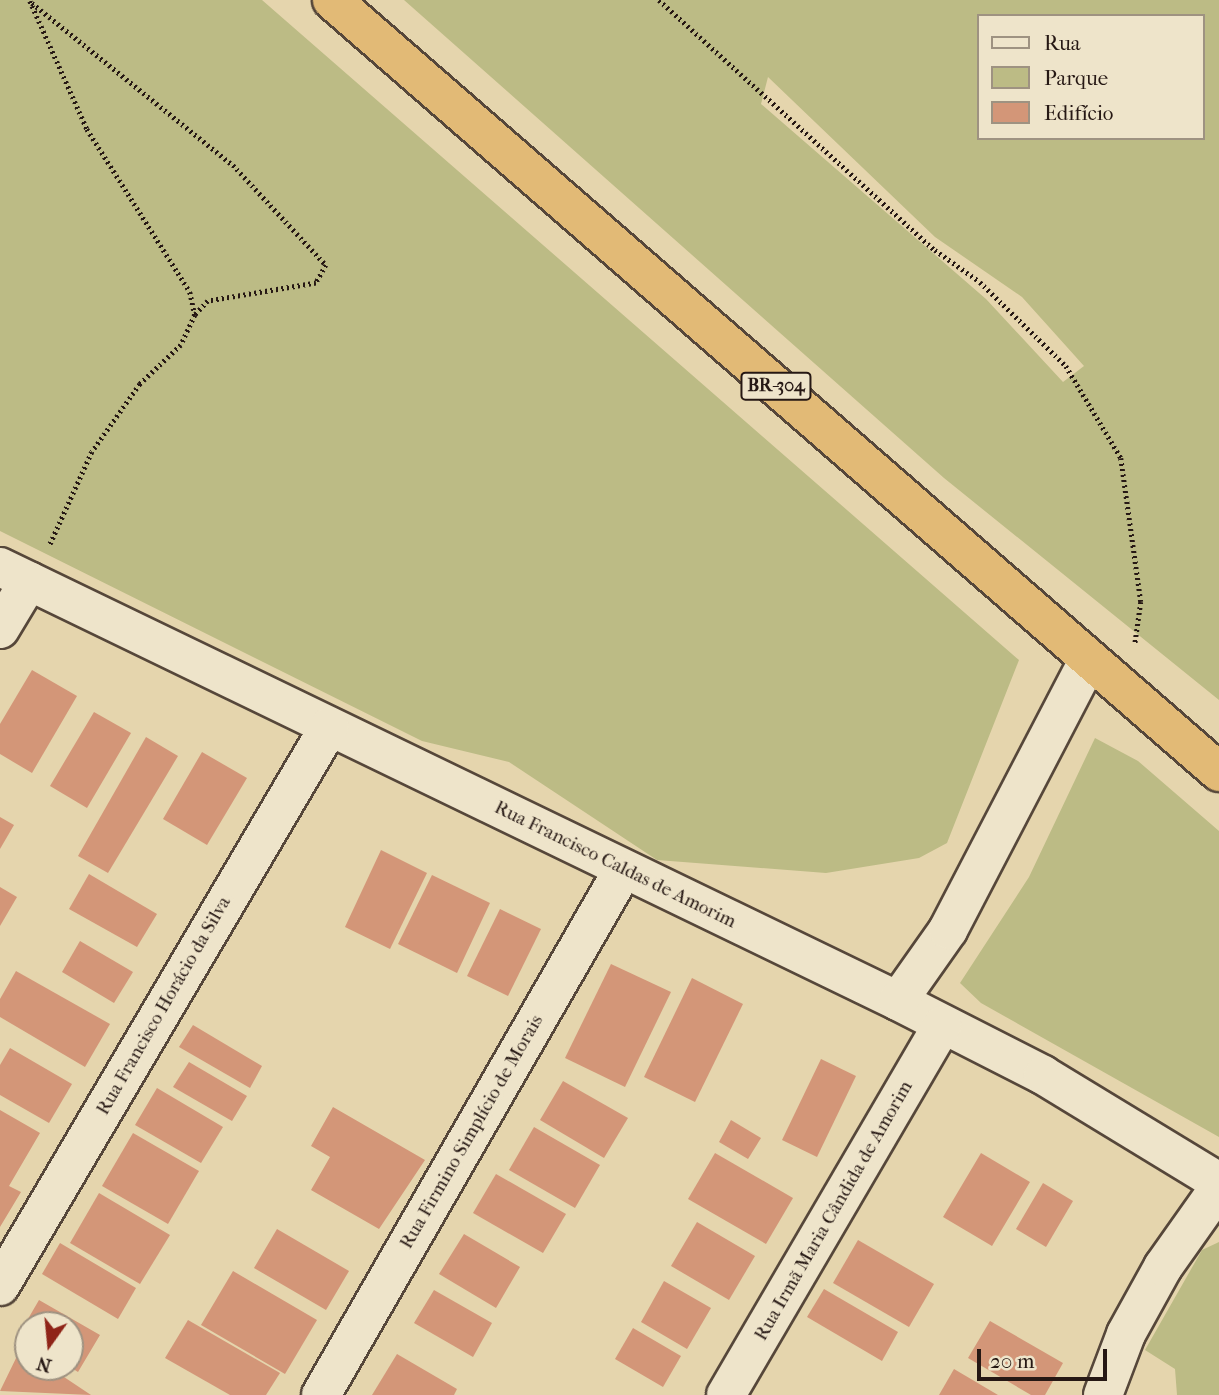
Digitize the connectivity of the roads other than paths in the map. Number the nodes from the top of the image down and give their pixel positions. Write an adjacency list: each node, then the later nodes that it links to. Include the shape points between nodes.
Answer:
1 (332, 0): 4 (highway, BR-304)
2 (14, 574): 3 (street); 5 (street, Rua Francisco Caldas de Amorim)
3 (0, 629)
4 (1102, 670): 6 (highway, BR-304); 8 (street, via 954,920)
5 (329, 727): 7 (street, Rua Francisco Caldas de Amorim); 12 (street, Rua Francisco Horácio da Silva)
6 (1219, 772)
7 (623, 870): 8 (street, Rua Francisco Caldas de Amorim); 13 (street, Rua Firmino Simplício de Morais)
8 (898, 1001): 9 (street, Rua Francisco Caldas de Amorim)
9 (942, 1026): 10 (street, Rua Francisco Caldas de Amorim, via 1044,1075); 14 (street, Rua Irmã Maria Cândida de Amorim)
10 (1219, 1182)
11 (1219, 1188): 15 (street, via 1163,1267 1126,1334)
12 (0, 1286)
13 (321, 1395)
14 (726, 1395)
15 (1103, 1395)

